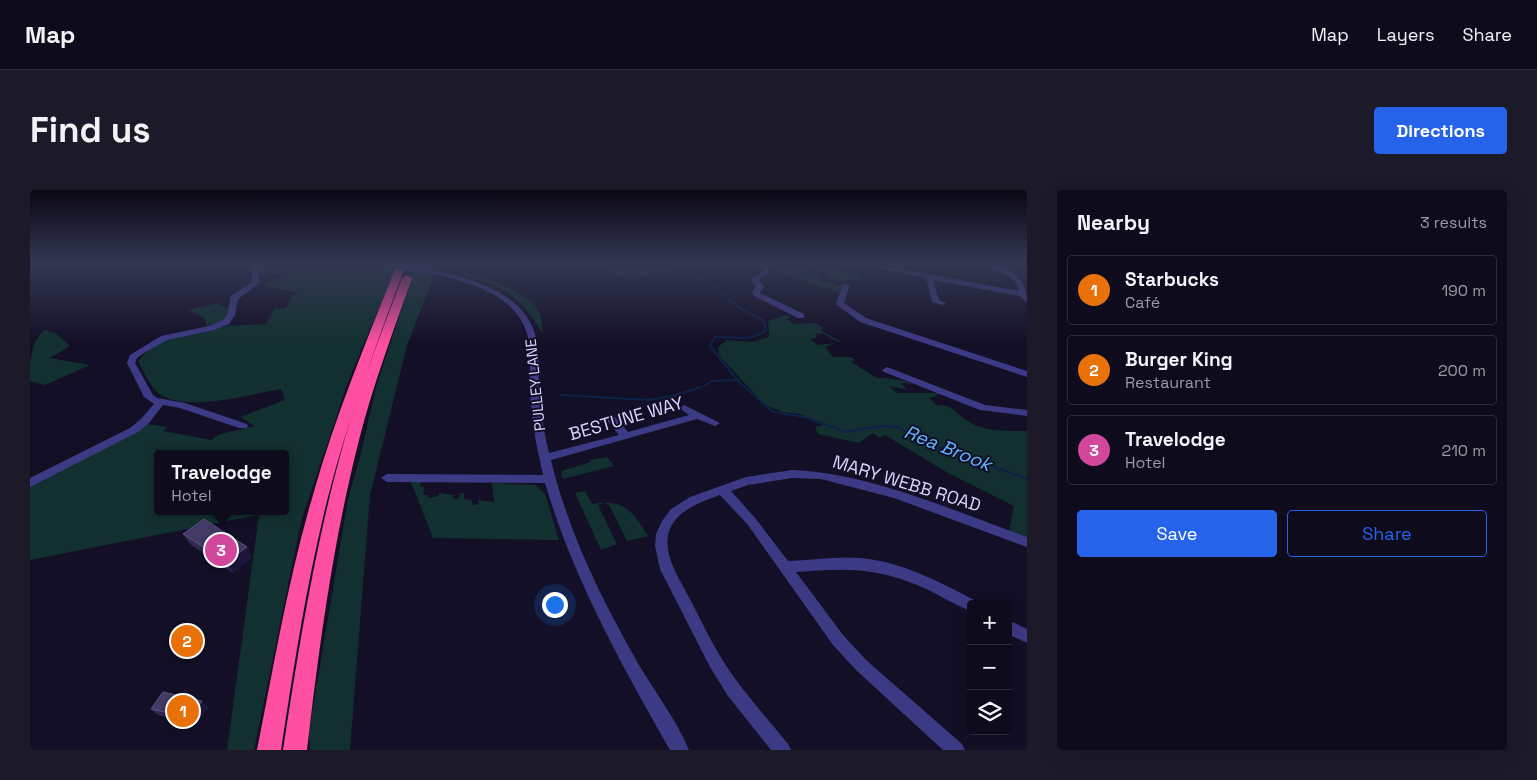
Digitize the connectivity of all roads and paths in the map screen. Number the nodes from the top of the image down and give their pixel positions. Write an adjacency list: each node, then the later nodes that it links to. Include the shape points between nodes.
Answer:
1 (246, 290): 16 (street, via 234,298 231,315 226,322 164,338 133,357 131,363 149,397)
2 (392, 290): 34 (highway, via 339,431 320,498 290,632)
3 (403, 290): 35 (highway, via 352,438 337,501 319,592)
4 (488, 290): 24 (street, PULLEY LANE, bridge, via 514,307 528,325 534,342 534,397)
5 (758, 290): 13 (street, via 757,294)
6 (845, 290): 15 (street, via 840,304 863,320)
7 (933, 290): 12 (street)
8 (1000, 290): 10 (street)
9 (1022, 290): 10 (street)
10 (1021, 294): 11 (street)
11 (1027, 301)
12 (936, 302)
13 (801, 316)
14 (887, 370): 18 (street, via 983,408)
15 (1027, 374)
16 (160, 403): 22 (street, via 182,405); 27 (street, via 134,430)
17 (684, 408): 19 (street)
18 (1027, 413)
19 (698, 416): 21 (street, BESTUNE WAY); 23 (street, BESTUNE WAY)
20 (611, 419): 23 (street)
21 (715, 423)
22 (243, 426)
23 (625, 435): 24 (street, BESTUNE WAY, via 563,454)
24 (545, 456): 26 (street, PULLEY LANE)
25 (387, 478): 26 (street)
26 (550, 479): 36 (street, PULLEY LANE, via 563,519 610,628)
27 (30, 482)
28 (722, 489): 29 (street, MARY WEBB ROAD, via 746,481 792,474 832,476 963,517); 30 (street, via 752,522); 37 (street, MARY WEBB ROAD, via 683,506 666,524 663,556 714,659 734,690)
29 (1027, 542)
30 (785, 567): 31 (street, via 846,563 874,566 906,575); 38 (street, via 818,614 861,665)
31 (967, 603)
32 (1012, 628): 33 (street)
33 (1027, 636)
34 (269, 750)
35 (295, 750)
36 (680, 750)
37 (782, 750)
38 (956, 750)

